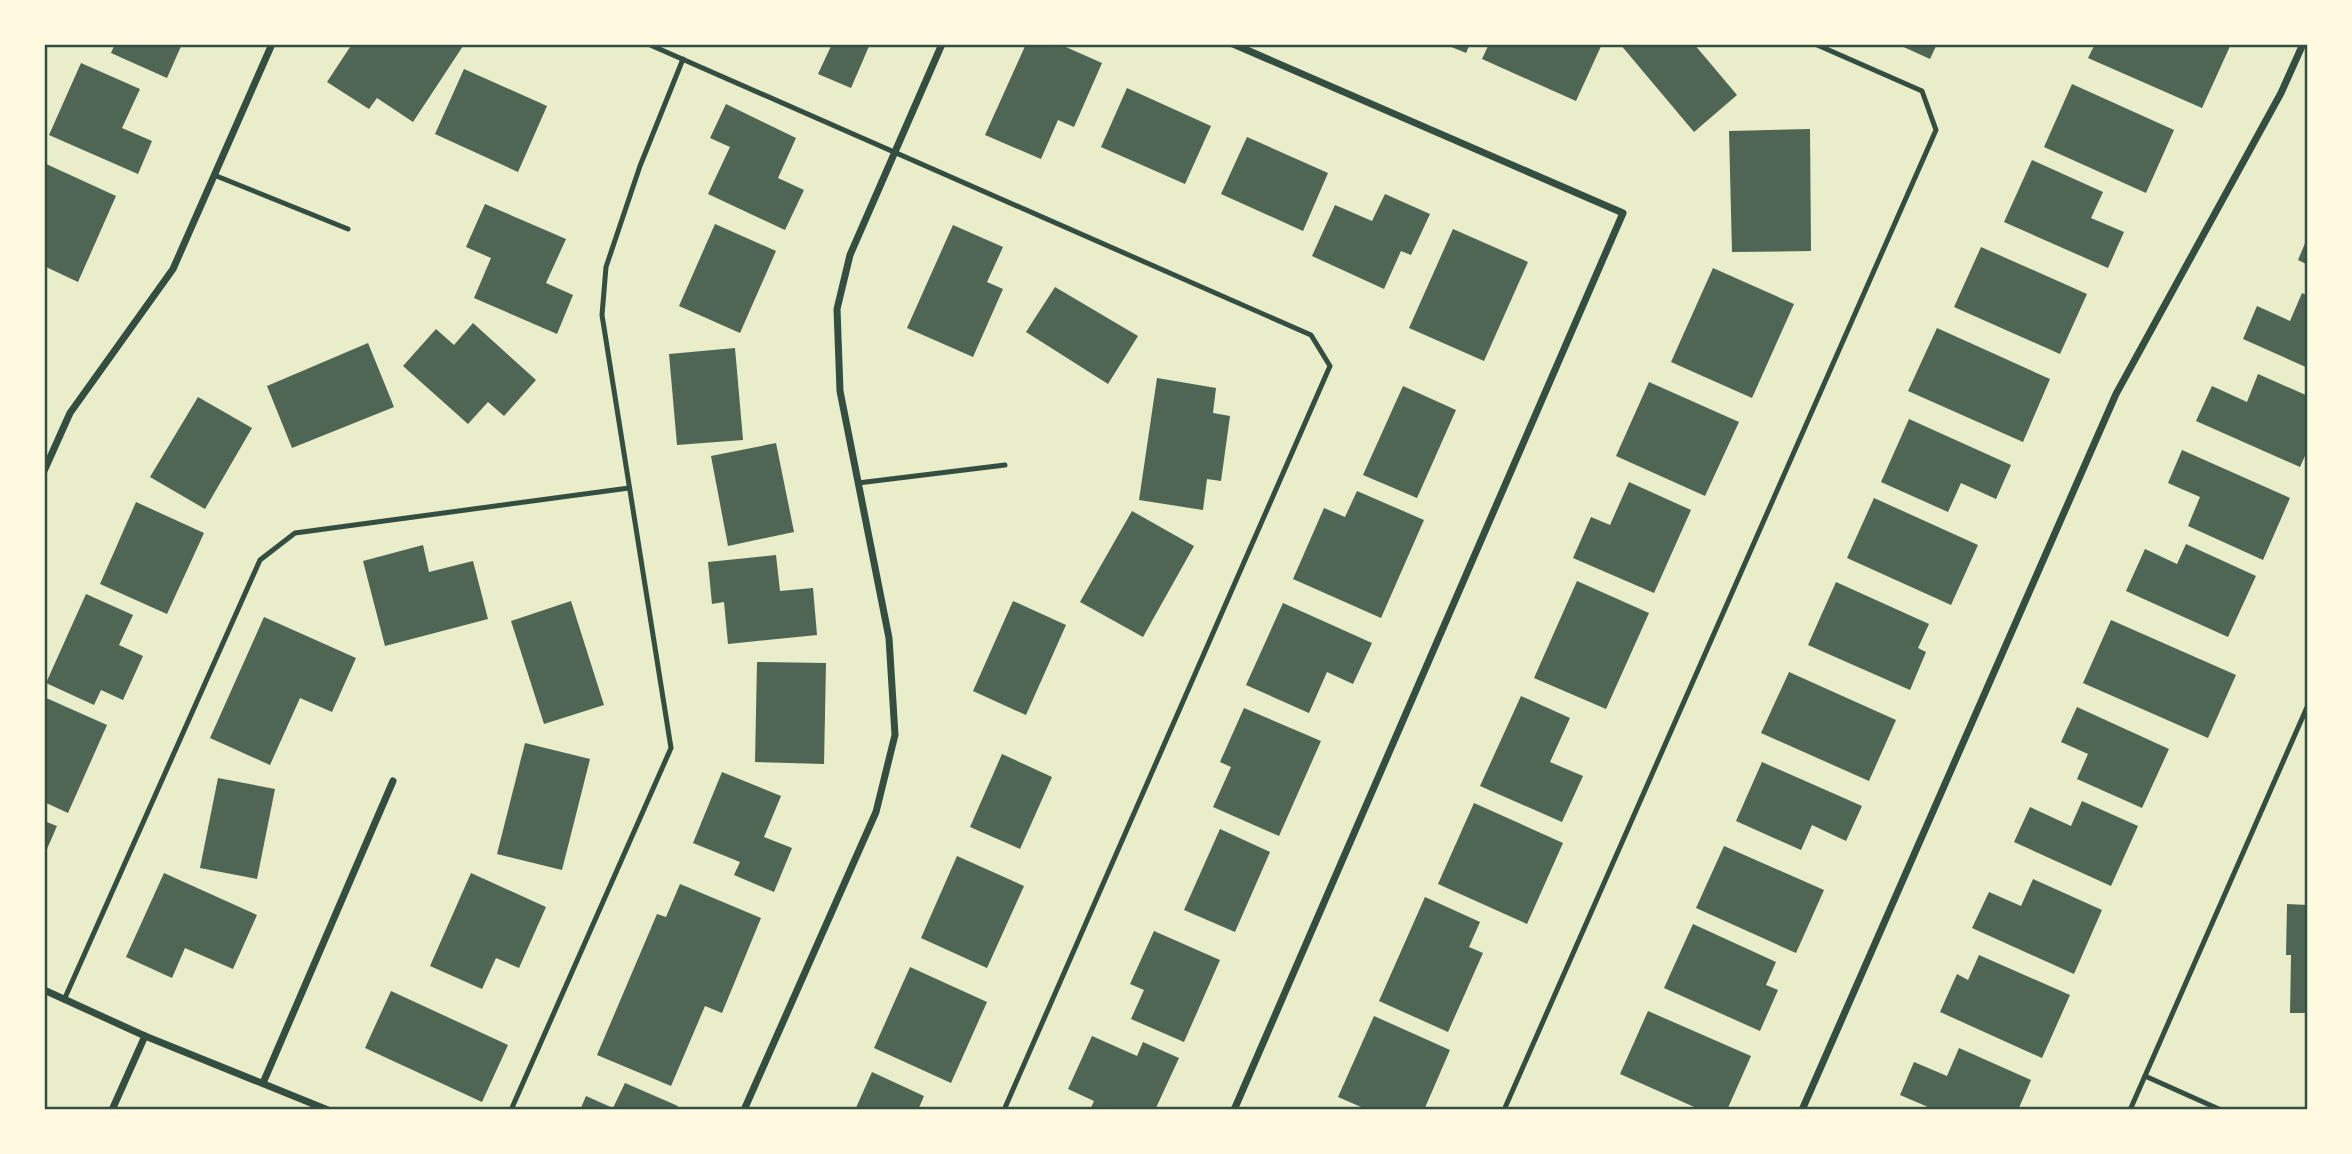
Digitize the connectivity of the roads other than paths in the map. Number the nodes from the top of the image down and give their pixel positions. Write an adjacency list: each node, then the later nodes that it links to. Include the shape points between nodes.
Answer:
1 (272, 44): 9 (street)
2 (648, 44): 7 (lane)
3 (942, 44): 8 (street)
4 (1233, 44): 27 (street, via 1623,213)
5 (1815, 44): 28 (lane, via 1922,91 1936,130)
6 (2302, 44): 29 (street, via 2281,93 2116,394)
7 (683, 59): 8 (lane); 14 (lane, via 606,267 602,315)
8 (895, 152): 13 (street, via 850,256 837,309 840,391); 26 (lane, via 1311,335 1330,366)
9 (214, 175): 10 (lane); 12 (street, via 173,269 70,412)
10 (348, 229)
11 (1004, 465): 13 (lane)
12 (44, 471)
13 (859, 483): 25 (street, via 890,638 895,735 876,812)
14 (629, 488): 18 (lane, via 295,533 260,560); 24 (lane, via 671,748)
15 (2308, 705): 20 (lane)
16 (393, 781): 21 (street)
17 (44, 990): 18 (street)
18 (64, 1000): 19 (street)
19 (145, 1036): 21 (street); 22 (street)
20 (2145, 1076): 30 (lane); 31 (lane)
21 (264, 1083): 23 (street)
22 (112, 1110)
23 (328, 1110)
24 (511, 1110)
25 (744, 1110)
26 (1004, 1110)
27 (1234, 1110)
28 (1504, 1110)
29 (1802, 1110)
30 (2130, 1110)
31 (2221, 1110)

